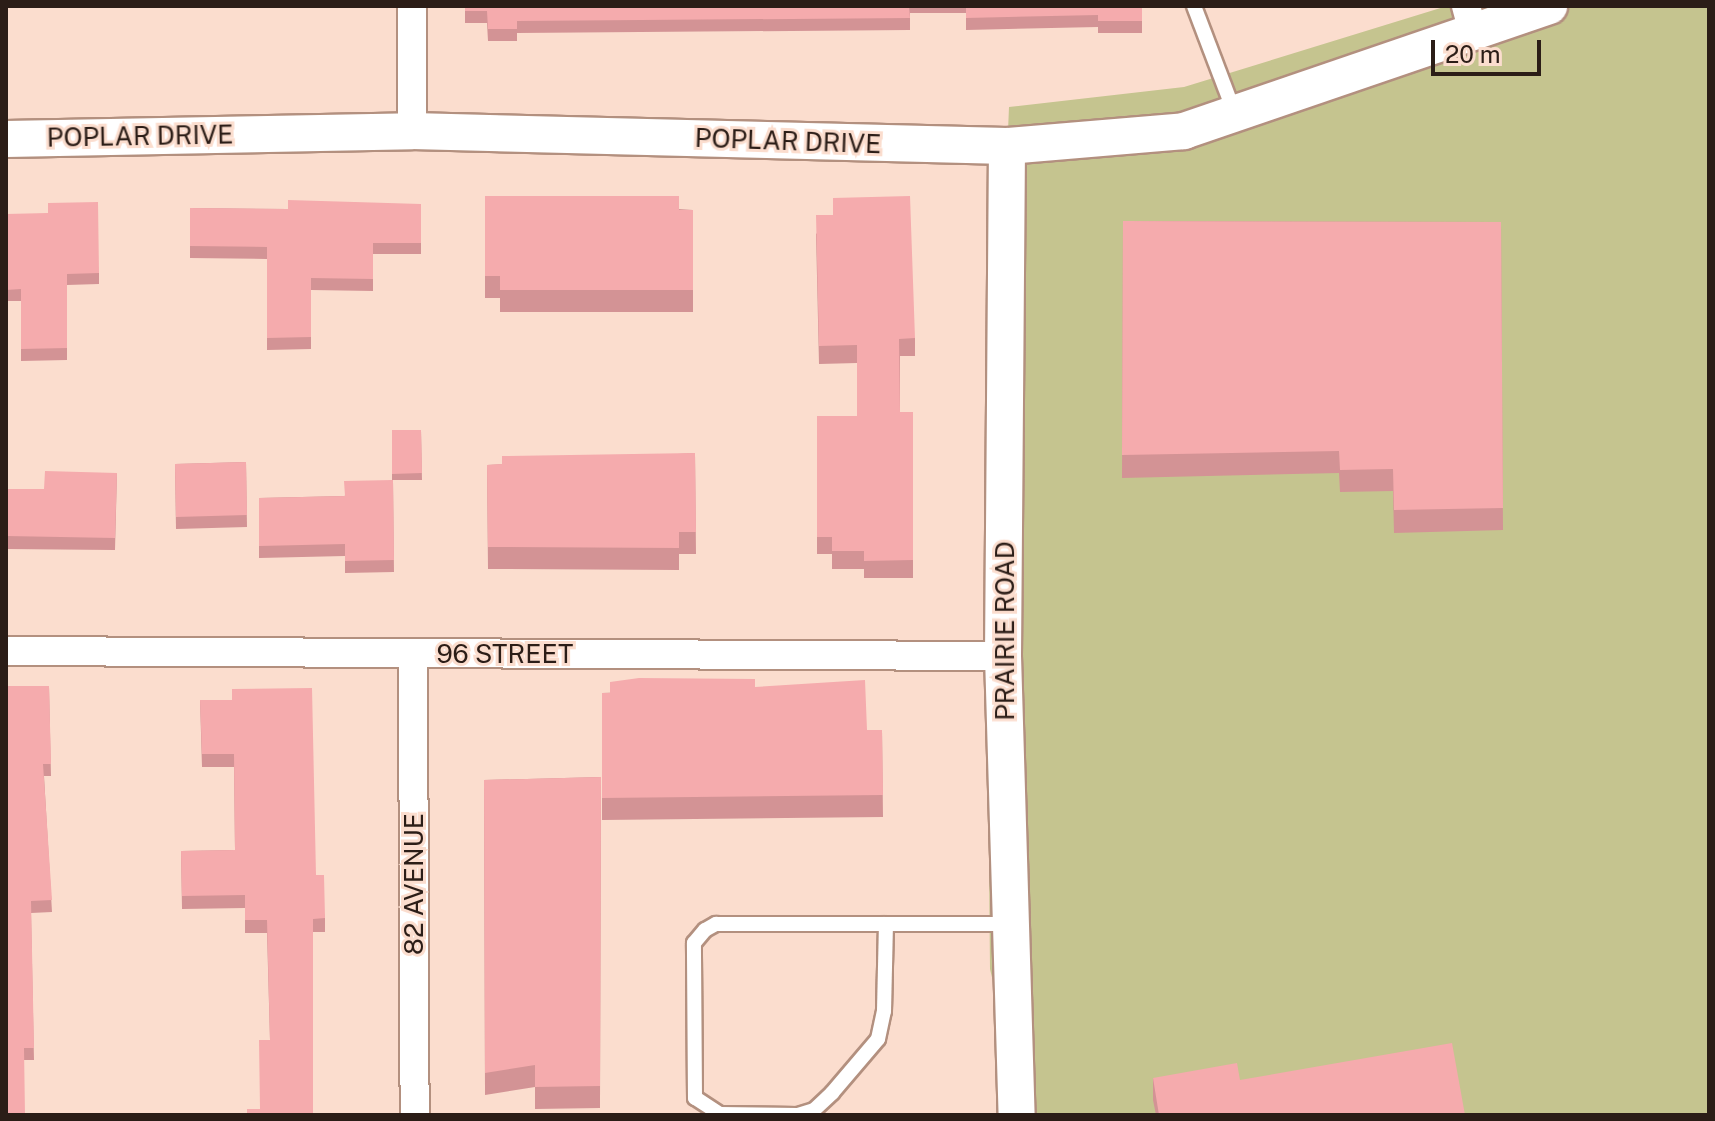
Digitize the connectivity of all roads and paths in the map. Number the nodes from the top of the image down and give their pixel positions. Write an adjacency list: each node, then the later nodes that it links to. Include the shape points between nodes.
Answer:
1 (412, 6): 6 (street)
2 (1194, 6): 5 (lane)
3 (1549, 6): 4 (street, POPLAR DRIVE)
4 (1470, 20): 5 (street, POPLAR DRIVE)
5 (1235, 114): 8 (street, POPLAR DRIVE, via 1184,131)
6 (412, 131): 7 (street, POPLAR DRIVE); 8 (street, POPLAR DRIVE)
7 (6, 139)
8 (1007, 146): 11 (street, PRAIRIE ROAD)
9 (6, 651): 10 (street, 96 STREET)
10 (413, 653): 11 (street, 96 STREET); 14 (street, 82 AVENUE)
11 (1003, 656): 13 (street, PRAIRIE ROAD)
12 (886, 924): 13 (lane); 15 (lane, via 884,1011 878,1039 832,1093); 15 (lane, via 716,924 694,943 695,1098 720,1114)
13 (1009, 924): 16 (street, PRAIRIE ROAD)
14 (415, 1115)
15 (798, 1115)
16 (1017, 1115)

